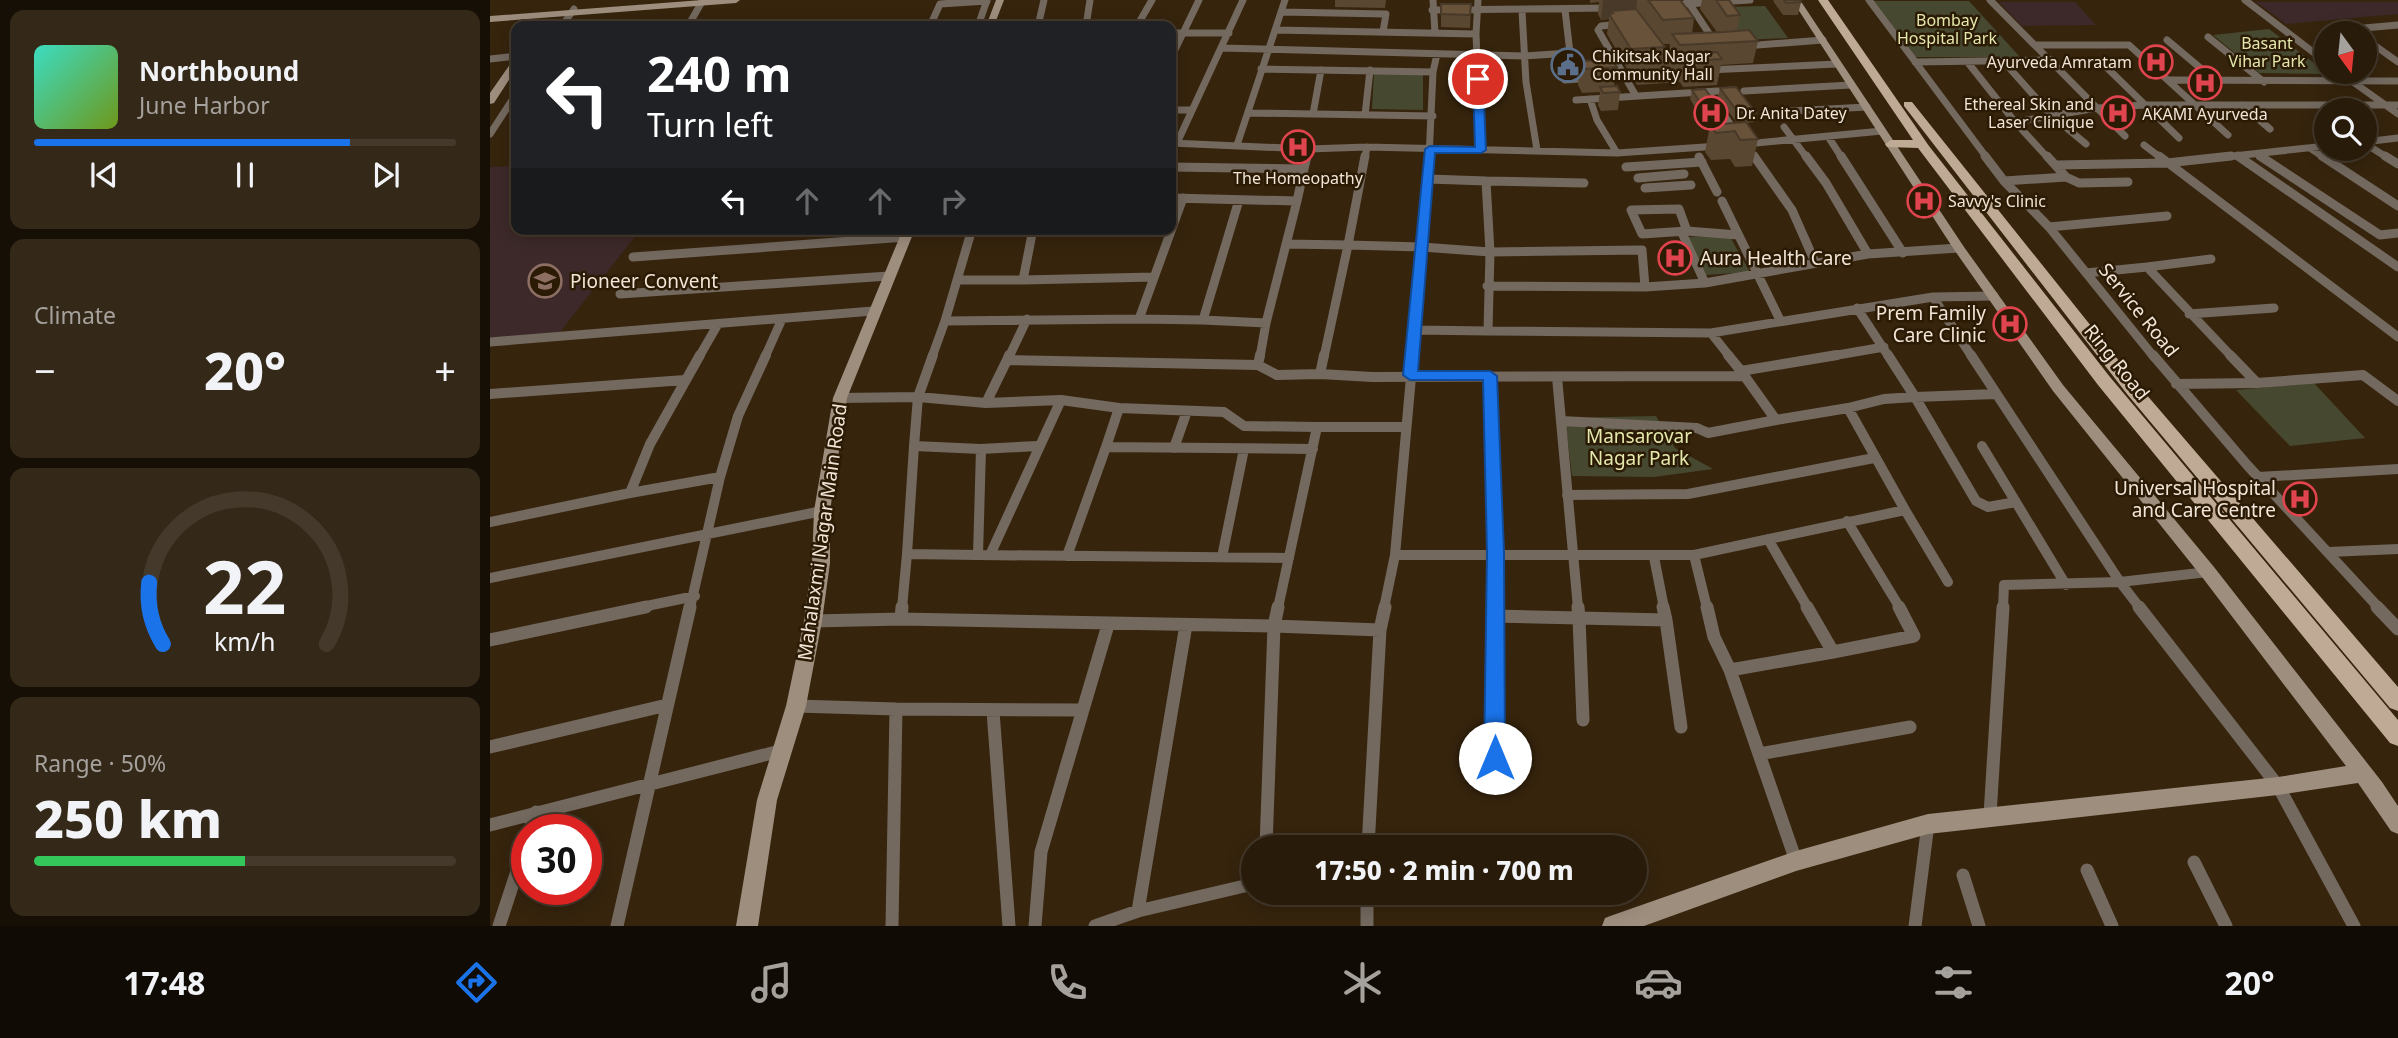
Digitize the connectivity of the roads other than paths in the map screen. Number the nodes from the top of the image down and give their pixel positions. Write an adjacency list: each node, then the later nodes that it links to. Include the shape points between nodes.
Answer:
1 (678, 0): 28 (street)
2 (736, 0): 20 (street)
3 (987, 0): 38 (street, via 940,4); 39 (street)
4 (1000, 0): 40 (street)
5 (1044, 0): 41 (street)
6 (1090, 0): 42 (street)
7 (1152, 0): 43 (street)
8 (1199, 0): 52 (street)
9 (1243, 0): 53 (street)
10 (1285, 0): 32 (street)
11 (1433, 0): 26 (street)
12 (1478, 0): 29 (street)
13 (1750, 0): 21 (street)
14 (1796, 0): 57 (street)
15 (1823, 0): 135 (main road, Ring Road)
16 (1837, 0): 309 (main road, Ring Road, via 1920,120 2133,390)
17 (1869, 0): 74 (street, Service Road)
18 (1990, 0): 59 (street)
19 (2245, 0): 66 (street)
20 (703, 1): 28 (street); 37 (street)
21 (1735, 1): 22 (street)
22 (1688, 2): 24 (street); 62 (street, via 1715,48)
23 (1655, 5): 24 (street)
24 (1669, 5): 33 (street)
25 (1616, 8): 27 (street)
26 (1432, 10): 29 (street); 54 (street)
27 (1565, 10): 30 (street); 69 (street, via 1570,53)
28 (573, 11): 31 (street); 36 (street)
29 (1478, 11): 30 (street); 55 (street)
30 (1522, 11): 69 (street)
31 (553, 12): 34 (street); 35 (street)
32 (1281, 12): 48 (street); 49 (street, via 1386,13)
33 (1677, 16)
34 (490, 18)
35 (546, 21)
36 (566, 21)
37 (691, 21)
38 (932, 21)
39 (980, 21)
40 (992, 21)
41 (1039, 21)
42 (1087, 21)
43 (1141, 21)
44 (1636, 23): 86 (street, via 1598,30)
45 (2398, 25): 46 (street)
46 (2390, 26): 47 (street); 50 (street)
47 (2377, 27)
48 (1275, 30): 49 (street); 65 (street)
49 (1383, 32): 54 (street)
50 (2398, 32)
51 (1176, 33): 52 (street)
52 (1184, 33): 53 (street); 61 (street)
53 (1229, 33): 64 (street)
54 (1435, 33): 55 (street)
55 (1476, 34): 68 (street)
56 (2208, 37): 92 (street)
57 (1823, 40): 60 (street); 77 (street)
58 (2167, 40): 91 (street)
59 (2035, 45): 72 (street); 88 (street, via 2129,45)
60 (1741, 46)
61 (1176, 47)
62 (1727, 47)
63 (2377, 47): 76 (street)
64 (1222, 48): 65 (street); 112 (street)
65 (1269, 48): 67 (street); 79 (street)
66 (2314, 53)
67 (1437, 54): 68 (street); 84 (street)
68 (1477, 56): 69 (street); 145 (street)
69 (1524, 56): 146 (street)
70 (511, 57): 71 (street)
71 (490, 59)
72 (2052, 60): 75 (street); 110 (street)
73 (2100, 61): 105 (street)
74 (1915, 62): 78 (street); 164 (street, Service Road)
75 (2004, 62): 78 (street); 118 (street)
76 (2398, 62)
77 (1838, 64): 83 (street); 95 (street)
78 (1969, 64): 120 (street)
79 (1261, 69): 81 (street); 114 (street)
80 (511, 70): 102 (street)
81 (1321, 70): 82 (street); 115 (street)
82 (1370, 70): 84 (street); 117 (street)
83 (1695, 71)
84 (1433, 72): 119 (street)
85 (1660, 74): 86 (street)
86 (1624, 76): 87 (street); 99 (street)
87 (1565, 80)
88 (2169, 80): 91 (street); 106 (street)
89 (2377, 81): 90 (street)
90 (2398, 81)
91 (2217, 82): 92 (street)
92 (2264, 82): 93 (street)
93 (2314, 82)
94 (2356, 84): 104 (street)
95 (1851, 85): 97 (street); 109 (street)
96 (1733, 90): 98 (street)
97 (1744, 91)
98 (1707, 92): 99 (street); 134 (street)
99 (1636, 96): 100 (street)
100 (1590, 99): 101 (street); 148 (street)
101 (1576, 100)
102 (490, 101)
103 (511, 102): 123 (street)
104 (2386, 104): 107 (street); 108 (street); 116 (street)
105 (2144, 105): 106 (street); 110 (street); 128 (street)
106 (2195, 105): 107 (street); 124 (street)
107 (2242, 105): 122 (street)
108 (2398, 105)
109 (1867, 107): 113 (street); 127 (street)
110 (2097, 107): 118 (street); 125 (street)
111 (1176, 110): 112 (street)
112 (1190, 110): 130 (street)
113 (1790, 111)
114 (1250, 113): 115 (street); 137 (street)
115 (1313, 114): 117 (street)
116 (2398, 114)
117 (1365, 115): 119 (street)
118 (2051, 115): 120 (street); 136 (street)
119 (1433, 116): 144 (street)
120 (2015, 122): 155 (street)
121 (1784, 128): 131 (street)
122 (2270, 129)
123 (490, 134)
124 (2228, 135)
125 (2124, 136)
126 (1829, 138): 127 (street); 131 (street); 195 (street)
127 (1886, 138): 135 (main road); 192 (street)
128 (2179, 138)
129 (2398, 138): 132 (street)
130 (1176, 139)
131 (1795, 140): 134 (street); 196 (street)
132 (2377, 141)
133 (1176, 143): 137 (street)
134 (1745, 144): 140 (street); 199 (street, via 1792,210)
135 (1922, 144): 318 (main road, Ring Road, via 2104,381)
136 (2086, 144)
137 (1237, 145): 143 (street)
138 (2144, 145): 152 (street)
139 (1367, 147): 143 (street); 144 (street); 190 (street)
140 (1695, 148): 148 (street); 151 (street)
141 (2310, 148): 142 (street); 149 (street); 174 (street)
142 (2314, 148)
143 (1309, 149): 158 (street)
144 (1430, 149): 145 (street); 162 (street)
145 (1481, 150): 146 (street)
146 (1537, 150): 148 (street)
147 (2377, 151): 154 (street)
148 (1617, 153)
149 (2257, 154): 150 (street); 187 (street)
150 (2238, 156): 152 (street); 188 (street)
151 (1702, 162): 153 (street); 168 (street)
152 (2167, 163): 155 (street); 229 (street)
153 (1679, 164): 157 (street); 159 (street)
154 (2398, 164)
155 (2056, 166): 160 (street)
156 (1176, 167): 158 (street)
157 (1626, 167)
158 (1304, 169): 172 (street)
159 (1685, 174): 161 (street); 167 (street, via 1693,189)
160 (2066, 177): 164 (street); 165 (street, via 2079,183)
161 (1638, 178)
162 (1429, 179): 163 (street); 191 (street)
163 (1486, 181): 166 (street); 194 (street)
164 (2004, 181): 177 (street, Service Road)
165 (2128, 182)
166 (1584, 183)
167 (1645, 188)
168 (1717, 192)
169 (1176, 198): 170 (street)
170 (1183, 198): 171 (street); 176 (street)
171 (1239, 200): 172 (street); 221 (street)
172 (1297, 201): 189 (street)
173 (1721, 201): 186 (street)
174 (2398, 206)
175 (2167, 216): 177 (street)
176 (1176, 217)
177 (2049, 227): 202 (street, Service Road)
178 (1687, 231): 180 (street); 180 (street, via 1678,205 1632,210); 186 (street); 208 (street, via 1683,235)
179 (2398, 233): 187 (street)
180 (1642, 234): 193 (street)
181 (885, 235): 197 (street)
182 (907, 235): 204 (street, Mahalaxmi Nagar Main Road)
183 (970, 235): 206 (street)
184 (1032, 235): 207 (street)
185 (1169, 235): 205 (street)
186 (1738, 235): 203 (street)
187 (2380, 235): 188 (street)
188 (2355, 238): 201 (street)
189 (1286, 244): 190 (street); 224 (street)
190 (1348, 244): 191 (street); 234 (street)
191 (1422, 247): 194 (street); 226 (street)
192 (1959, 248): 195 (street); 212 (street)
193 (1642, 250): 194 (street); 210 (street)
194 (1490, 253): 209 (street)
195 (1903, 253): 196 (street)
196 (1868, 254): 199 (street)
197 (633, 257)
198 (2211, 259): 200 (street)
199 (1815, 262): 203 (street)
200 (2147, 267): 202 (street); 217 (street)
201 (2398, 267)
202 (2086, 273): 241 (street, Service Road)
203 (1758, 275): 208 (street); 222 (street)
204 (889, 276): 211 (street); 216 (street, Mahalaxmi Nagar Main Road)
205 (1154, 277): 207 (street); 220 (street)
206 (959, 280): 207 (street); 223 (street)
207 (1023, 280)
208 (1705, 283): 210 (street)
209 (1487, 286): 210 (street); 227 (street)
210 (1645, 288)
211 (620, 294)
212 (1994, 296): 213 (street); 290 (street, via 2058,388)
213 (1933, 297): 214 (street); 243 (street)
214 (1857, 308): 222 (street); 231 (street)
215 (2274, 308): 217 (street)
216 (873, 311): 219 (street); 246 (street, Mahalaxmi Nagar Main Road)
217 (2189, 314): 240 (street)
218 (1027, 318): 220 (street); 223 (street); 232 (street)
219 (782, 319): 225 (street); 267 (street, via 738,416)
220 (1139, 320): 221 (street)
221 (1203, 320): 224 (street)
222 (1780, 320): 228 (street)
223 (945, 321): 244 (street)
224 (1266, 323): 233 (street)
225 (718, 324): 230 (street); 239 (street)
226 (1415, 330): 227 (street); 236 (street)
227 (1488, 331): 228 (street)
228 (1711, 333): 235 (street)
229 (2398, 337)
230 (490, 342)
231 (1884, 347): 235 (street); 245 (street)
232 (1007, 360): 233 (street); 249 (street)
233 (1258, 365): 234 (street, via 1277,375)
234 (1320, 374): 236 (street)
235 (1742, 374): 238 (street); 253 (street)
236 (1410, 375): 237 (street); 256 (street)
237 (1490, 376): 238 (street); 279 (street)
238 (1556, 377): 254 (street)
239 (685, 380): 242 (street); 269 (street)
240 (2257, 383): 241 (street); 248 (street, via 2362,375)
241 (2176, 384): 268 (street, Service Road)
242 (490, 394)
243 (1996, 394): 245 (street); 293 (street)
244 (918, 397): 246 (street); 249 (street); 257 (street)
245 (1914, 397): 251 (street); 271 (street, via 1976,501 1988,507)
246 (839, 398): 273 (street, Mahalaxmi Nagar Main Road)
247 (1061, 400): 249 (street); 250 (street); 258 (street)
248 (2398, 401)
249 (986, 402)
250 (1119, 408): 252 (street); 260 (street)
251 (1848, 408): 253 (street); 265 (street)
252 (1187, 411): 255 (street, via 1224,412 1244,426); 261 (street)
253 (1776, 420): 254 (street, via 1708,433 1697,428)
254 (1561, 421): 270 (street)
255 (1317, 427): 256 (street); 264 (street)
256 (1406, 427): 284 (street)
257 (914, 446): 262 (street); 282 (street)
258 (1037, 446): 262 (street); 283 (street)
259 (1982, 446): 271 (street)
260 (1106, 447): 261 (street); 286 (street)
261 (1174, 448): 263 (street)
262 (981, 449): 283 (street)
263 (1244, 449): 264 (street); 287 (street)
264 (1313, 449): 289 (street)
265 (1874, 458): 270 (street, via 1688,494); 272 (street)
266 (2398, 469): 268 (street)
267 (720, 477): 269 (street); 276 (street)
268 (2258, 477): 280 (street, Service Road)
269 (630, 493): 275 (street)
270 (1567, 495): 281 (street)
271 (2016, 502): 294 (street)
272 (1905, 510): 274 (street); 292 (street)
273 (822, 511): 276 (street); 300 (street, Mahalaxmi Nagar Main Road)
274 (1847, 521): 277 (street); 307 (street, via 1914,636)
275 (490, 522)
276 (707, 533): 291 (street); 295 (street)
277 (1768, 539): 285 (street); 307 (street)
278 (2398, 549): 280 (street)
279 (1495, 552): 281 (street); 284 (street); 296 (street)
280 (2329, 552): 304 (street, Service Road)
281 (1576, 553): 288 (street); 297 (street)
282 (906, 554): 283 (street); 298 (street)
283 (984, 555): 286 (street)
284 (1395, 555): 305 (street)
285 (1694, 555): 288 (street); 308 (street, via 1714,638)
286 (1067, 556): 287 (street)
287 (1222, 557): 289 (street)
288 (1654, 557): 299 (street)
289 (1289, 558): 303 (street)
290 (2208, 572): 293 (street); 323 (street)
291 (490, 578)
292 (1948, 582)
293 (2120, 582): 294 (street); 325 (street)
294 (2066, 585): 327 (street, via 2004,585)
295 (695, 596): 306 (street); 310 (street)
296 (1495, 616): 297 (street); 322 (street)
297 (1579, 618): 299 (street); 315 (street)
298 (901, 620): 300 (street); 301 (street)
299 (1666, 620): 316 (street)
300 (813, 621): 311 (street, Mahalaxmi Nagar Main Road)
301 (1108, 625): 302 (street); 313 (street)
302 (1186, 625): 303 (street); 340 (street)
303 (1274, 626): 305 (street); 331 (street)
304 (2398, 629)
305 (1380, 630): 332 (street)
306 (490, 640)
307 (1833, 652): 308 (street)
308 (1730, 670): 321 (street)
309 (2398, 702)
310 (667, 705): 319 (street); 324 (street)
311 (796, 706): 312 (street); 320 (street, Mahalaxmi Nagar Main Road)
312 (896, 709): 314 (street); 344 (street)
313 (1083, 710): 314 (street); 346 (street, via 1041,852)
314 (993, 711): 345 (street)
315 (1583, 720)
316 (1681, 727)
317 (1910, 727): 321 (street)
318 (2398, 736)
319 (490, 747)
320 (780, 751): 324 (street); 343 (street, Mahalaxmi Nagar Main Road, via 767,800)
321 (1759, 754): 333 (street)
322 (1495, 758)
323 (2362, 773): 325 (street); 329 (street)
324 (649, 786): 326 (street); 342 (street)
325 (2278, 786): 327 (street); 354 (street)
326 (536, 812): 330 (street)
327 (1990, 815): 328 (street)
328 (1928, 824): 333 (street); 350 (street)
329 (2398, 824)
330 (490, 825)
331 (1266, 835)
332 (1369, 835)
333 (1796, 861): 349 (street)
334 (2194, 862): 353 (street)
335 (2087, 870): 352 (street)
336 (1963, 875): 351 (street)
337 (1241, 887): 340 (street)
338 (511, 890): 341 (street)
339 (1367, 905): 348 (street)
340 (1138, 911): 347 (street)
341 (499, 926)
342 (617, 926)
343 (747, 926)
344 (892, 926)
345 (1009, 926)
346 (1035, 926)
347 (1095, 926)
348 (1367, 926)
349 (1613, 926)
350 (1915, 926)
351 (1979, 926)
352 (2112, 926)
353 (2226, 926)
354 (2354, 926)

